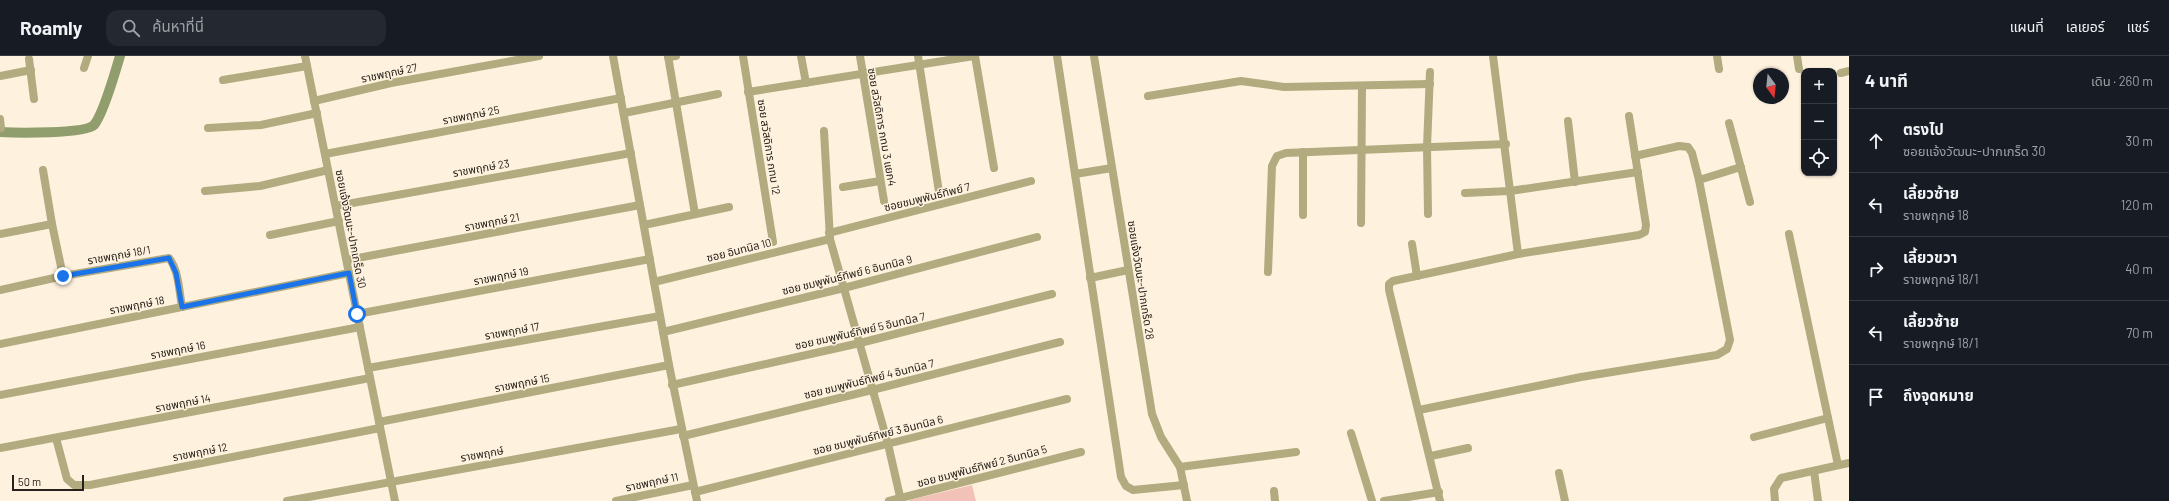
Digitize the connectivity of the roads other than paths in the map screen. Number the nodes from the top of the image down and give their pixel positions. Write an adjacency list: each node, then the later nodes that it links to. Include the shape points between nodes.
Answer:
1 (88, 56): 20 (street)
2 (305, 56): 19 (street, ซอยแจ้งวัฒนะ-ปากเกร็ด 30)
3 (539, 56): 17 (street, ราชพฤกษ์ 27)
4 (613, 56): 34 (street)
5 (671, 56): 37 (street)
6 (742, 56): 31 (street, ซอย สวัสดิการ กทม 12)
7 (801, 56): 28 (street)
8 (860, 56): 25 (street, ซอย สวัสดิการ กทม 3 แยก4)
9 (918, 56): 18 (street)
10 (975, 56): 18 (street); 55 (street)
11 (1057, 56): 60 (street)
12 (1094, 56): 56 (street, ซอยแจ้งวัฒนะ-ปากเกร็ด 28)
13 (1493, 56): 47 (street)
14 (1717, 56): 21 (street)
15 (1797, 56): 22 (street)
16 (29, 59): 23 (street)
17 (506, 59): 36 (street, ราชพฤกษ์ 27)
18 (919, 65): 25 (street); 68 (street)
19 (307, 66): 27 (street); 36 (street, ซอยแจ้งวัฒนะ-ปากเกร็ด 30)
20 (84, 68)
21 (1720, 69)
22 (1799, 69)
23 (31, 70): 26 (street); 35 (street)
24 (1430, 72): 29 (street)
25 (862, 74): 28 (street); 62 (street, ซอย สวัสดิการ กทม 3 แยก4)
26 (0, 76)
27 (223, 80)
28 (806, 83): 31 (street)
29 (1430, 84): 30 (street); 48 (street)
30 (1362, 87): 33 (street, via 1276,87 1241,81); 49 (street)
31 (748, 92): 87 (street, ซอย สวัสดิการ กทม 12)
32 (718, 94): 37 (street)
33 (1148, 96)
34 (621, 98): 39 (street); 52 (street, ราชพฤกษ์ 25)
35 (34, 99)
36 (314, 101): 38 (street, ซอยแจ้งวัฒนะ-ปากเกร็ด 30)
37 (676, 103): 39 (street); 75 (street)
38 (317, 113): 45 (street, via 260,125); 52 (street, ซอยแจ้งวัฒนะ-ปากเกร็ด 30)
39 (624, 113): 51 (street)
40 (1629, 116): 53 (street)
41 (0, 119): 44 (street)
42 (1568, 121): 64 (street)
43 (1729, 123): 54 (street)
44 (1, 128)
45 (208, 128)
46 (824, 131): 85 (street)
47 (1506, 144): 48 (street); 67 (street)
48 (1427, 147): 49 (street); 76 (street)
49 (1361, 150): 50 (street); 79 (street)
50 (1303, 152): 77 (street); 93 (street, via 1286,153 1277,156 1273,161)
51 (631, 153): 72 (street); 73 (street, ราชพฤกษ์ 23)
52 (325, 154): 58 (street, ซอยแจ้งวัฒนะ-ปากเกร็ด 30)
53 (1635, 156): 59 (street); 61 (street, via 1679,146 1688,147)
54 (1741, 167): 61 (street); 71 (street)
55 (994, 168)
56 (1112, 168): 60 (street); 92 (street, ซอยแจ้งวัฒนะ-ปากเกร็ด 28)
57 (43, 170): 80 (street)
58 (328, 170): 66 (street, via 260,186); 73 (street, ซอยแจ้งวัฒนะ-ปากเกร็ด 30)
59 (1638, 172): 64 (street); 89 (street, via 1645,232)
60 (1075, 174): 97 (street)
61 (1699, 180): 117 (street, via 1730,340 1727,349 1717,354 1581,377)
62 (880, 181): 65 (street); 70 (street, ซอย สวัสดิการ กทม 3 แยก4)
63 (1030, 182): 85 (street, ซอยชมพูพันธ์ทิพย์ 7)
64 (1575, 182): 67 (street)
65 (842, 187)
66 (205, 191)
67 (1510, 191): 69 (street); 89 (street)
68 (939, 192)
69 (1465, 192)
70 (884, 201)
71 (1750, 202)
72 (640, 205): 81 (street); 91 (street, ราชพฤกษ์ 21)
73 (336, 206): 78 (street, ซอยแจ้งวัฒนะ-ปากเกร็ด 30)
74 (729, 207): 75 (street)
75 (695, 214): 81 (street)
76 (1428, 214)
77 (1303, 215)
78 (339, 221): 84 (street); 91 (street, ซอยแจ้งวัฒนะ-ปากเกร็ด 30)
79 (1361, 223)
80 (52, 224): 82 (street); 95 (street)
81 (644, 225): 90 (street)
82 (0, 234)
83 (1789, 234): 118 (street)
84 (270, 235)
85 (830, 236): 98 (street, ซอย อินทนิล 10); 99 (street)
86 (1037, 237): 99 (street, ซอย ชมพูพันธ์ทิพย์ 6 อินทนิล 9)
87 (773, 242)
88 (1412, 244): 96 (street)
89 (1518, 254): 96 (street)
90 (650, 259): 98 (street); 103 (street, ราชพฤกษ์ 19)
91 (347, 260): 94 (street, ซอยแจ้งวัฒนะ-ปากเกร็ด 30)
92 (1128, 270): 97 (street); 132 (street, ซอยแจ้งวัฒนะ-ปากเกร็ด 28, via 1152,414 1161,437)
93 (1268, 272)
94 (349, 273): 102 (street, ราชพฤกษ์ 18); 103 (street, ซอยแจ้งวัฒนะ-ปากเกร็ด 30)
95 (63, 276): 100 (street, ราชพฤกษ์ 18/1); 102 (street, ราชพฤกษ์ 18/1, via 169,258 176,273)
96 (1417, 276): 117 (street, via 1393,281 1389,284 1389,290)
97 (1090, 278): 136 (street, via 1121,477 1126,486 1133,490)
98 (654, 282): 104 (street)
99 (844, 288): 106 (street, ซอย ชมพูพันธ์ทิพย์ 6 อินทนิล 9); 108 (street)
100 (0, 290)
101 (1052, 294): 108 (street, ซอย ชมพูพันธ์ทิพย์ 5 อินทนิล 7)
102 (182, 307): 109 (street, ราชพฤกษ์ 18)
103 (357, 314): 105 (street, ซอยแจ้งวัฒนะ-ปากเกร็ด 30)
104 (660, 316): 106 (street); 111 (street, ราชพฤกษ์ 17)
105 (360, 327): 111 (street, ซอยแจ้งวัฒนะ-ปากเกร็ด 30); 115 (street, ราชพฤกษ์ 16)
106 (663, 332): 110 (street)
107 (1060, 342): 114 (street, ซอย ชมพูพันธ์ทิพย์ 4 อินทนิล 7)
108 (860, 343): 113 (street, ซอย ชมพูพันธ์ทิพย์ 5 อินทนิล 7); 114 (street)
109 (0, 344)
110 (669, 365): 113 (street); 119 (street, ราชพฤกษ์ 15)
111 (368, 368): 112 (street, ซอยแจ้งวัฒนะ-ปากเกร็ด 30)
112 (370, 378): 119 (street, ซอยแจ้งวัฒนะ-ปากเกร็ด 30); 123 (street, ราชพฤกษ์ 14)
113 (672, 385): 120 (street)
114 (872, 390): 120 (street, ซอย ชมพูพันธ์ทิพย์ 4 อินทนิล 7); 124 (street)
115 (0, 395)
116 (1067, 399): 124 (street, ซอย ชมพูพันธ์ทิพย์ 3 อินทนิล 6)
117 (1419, 410): 129 (street)
118 (1828, 418): 122 (street); 131 (street)
119 (380, 425): 123 (street, ราชพฤกษ์ 12, via 90,485 74,485 67,479); 135 (street, ซอยแจ้งวัฒนะ-ปากเกร็ด 30)
120 (682, 432): 135 (street, ราชพฤกษ์); 137 (street)
121 (1351, 433): 149 (street)
122 (1754, 437)
123 (56, 438): 125 (street, ราชพฤกษ์ 14)
124 (888, 444): 137 (street, ซอย ชมพูพันธ์ทิพย์ 3 อินทนิล 6); 141 (street)
125 (0, 448)
126 (1468, 448): 129 (street)
127 (1081, 452): 141 (street, ซอย ชมพูพันธ์ทิพย์ 2 อินทนิล 5)
128 (1296, 452): 132 (street)
129 (1430, 456): 139 (street)
130 (1849, 463): 131 (street)
131 (1838, 465): 133 (street)
132 (1180, 466): 136 (street, ซอยแจ้งวัฒนะ-ปากเกร็ด 28)
133 (1814, 471): 153 (street, via 1781,478 1774,489); 154 (street)
134 (1559, 473): 152 (street)
135 (391, 482): 142 (street, ราชพฤกษ์); 143 (street, ซอยแจ้งวัฒนะ-ปากเกร็ด 30)
136 (1184, 485): 147 (street, ซอยแจ้งวัฒนะ-ปากเกร็ด 28)
137 (694, 488): 140 (street, ราชพฤกษ์ 11); 145 (street)
138 (1274, 491): 148 (street)
139 (1439, 492): 150 (street); 151 (street)
140 (649, 498): 144 (street, ราชพฤกษ์ 11)
141 (901, 500): 146 (street, ซอย ชมพูพันธ์ทิพย์ 2 อินทนิล 5)
142 (287, 501)
143 (395, 501)
144 (616, 501)
145 (697, 501)
146 (889, 501)
147 (1187, 501)
148 (1276, 501)
149 (1372, 501)
150 (1384, 501)
151 (1440, 501)
152 (1564, 501)
153 (1775, 501)
154 (1818, 501)

